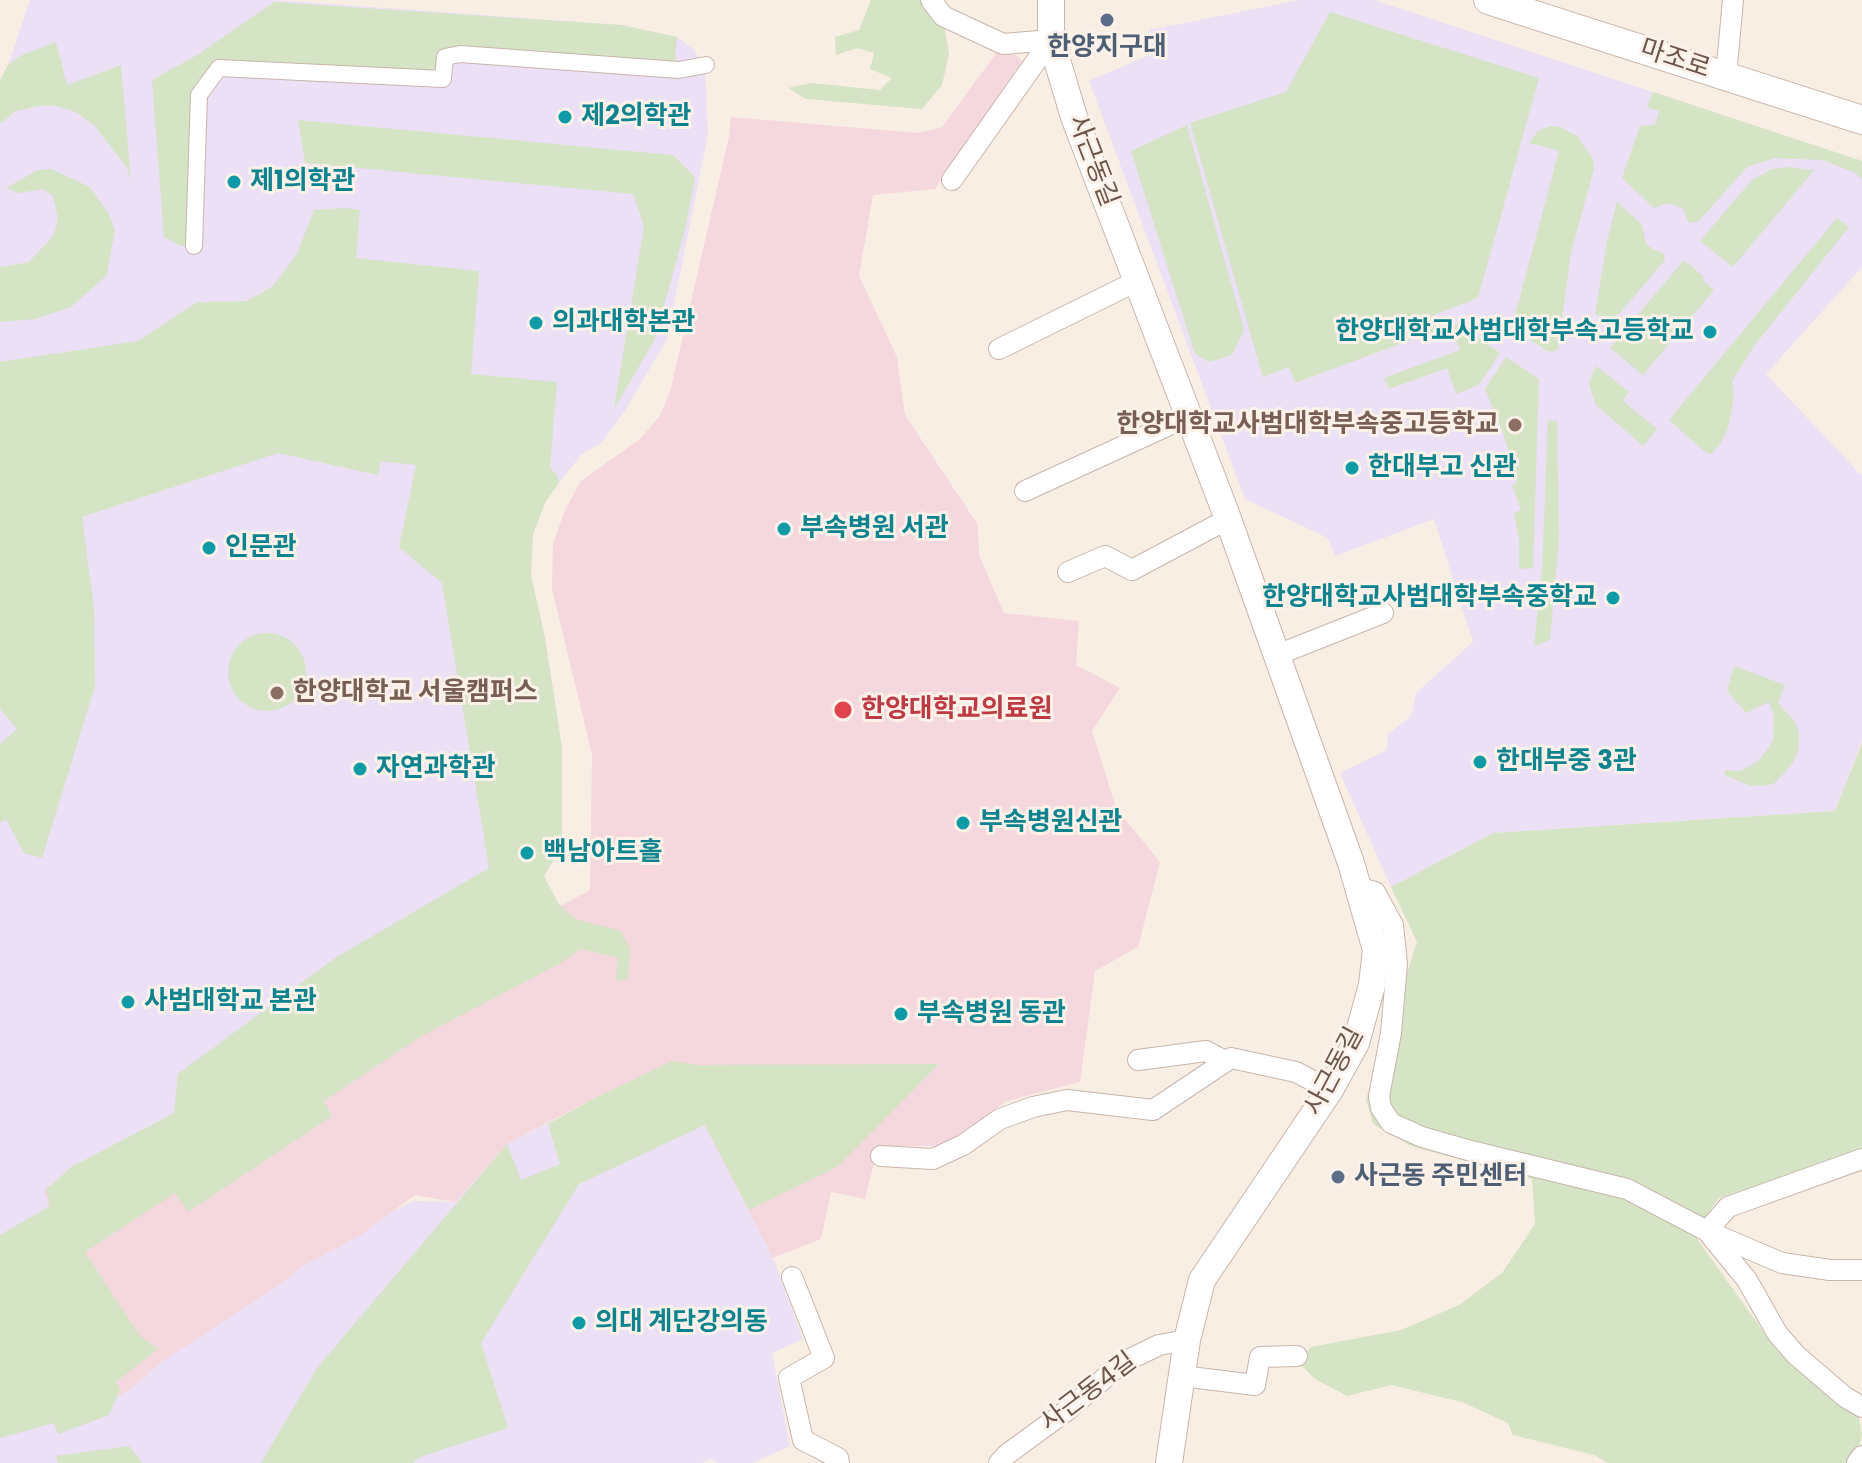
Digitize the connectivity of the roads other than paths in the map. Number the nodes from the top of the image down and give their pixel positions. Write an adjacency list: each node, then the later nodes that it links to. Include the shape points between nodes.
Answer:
1 (931, 0): 5 (street, via 943,16 1003,44)
2 (1051, 0): 5 (street, 사근동길)
3 (1488, 0): 7 (main road, 마조로)
4 (1733, 0): 7 (street)
5 (1051, 40): 9 (street); 11 (street, 사근동길, via 1074,117)
6 (706, 65): 10 (street, via 679,70 460,54 445,57 443,79 219,68 199,95)
7 (1726, 76): 8 (main road, 마조로)
8 (1862, 120)
9 (952, 180)
10 (194, 246)
11 (1137, 281): 12 (street); 13 (street, 사근동길)
12 (999, 349)
13 (1189, 416): 14 (street); 15 (street, 사근동길)
14 (1025, 491)
15 (1228, 519): 16 (street, via 1132,570 1105,556); 18 (street, 사근동길)
16 (1068, 572)
17 (1383, 613): 18 (street)
18 (1277, 655): 19 (street, 사근동길)
19 (1358, 887): 22 (street, 사근동길, via 1376,950 1372,985 1356,1043); 25 (street, via 1375,892 1393,925 1397,964 1379,1096 1391,1123 1471,1151 1627,1189)
20 (1138, 1060): 21 (street, via 1206,1051)
21 (1225, 1061): 22 (street, via 1296,1072); 23 (street, via 1153,1110 1067,1100 1000,1119 933,1159)
22 (1330, 1090): 28 (street, 사근동길, via 1202,1280)
23 (881, 1156)
24 (1862, 1159): 25 (street, via 1728,1207)
25 (1707, 1231): 26 (street, via 1782,1263); 31 (street, via 1796,1355)
26 (1862, 1270)
27 (792, 1277): 33 (street, via 824,1358 789,1378 803,1440)
28 (1187, 1340): 30 (street, 사근동길); 34 (street, 사근동4길, via 1159,1345 1122,1363)
29 (1297, 1356): 30 (street, via 1260,1357 1255,1385)
30 (1182, 1376): 35 (street, 사근동길)
31 (1862, 1407)
32 (1862, 1456): 36 (street)
33 (839, 1463)
34 (999, 1463)
35 (1169, 1463)
36 (1857, 1463)

